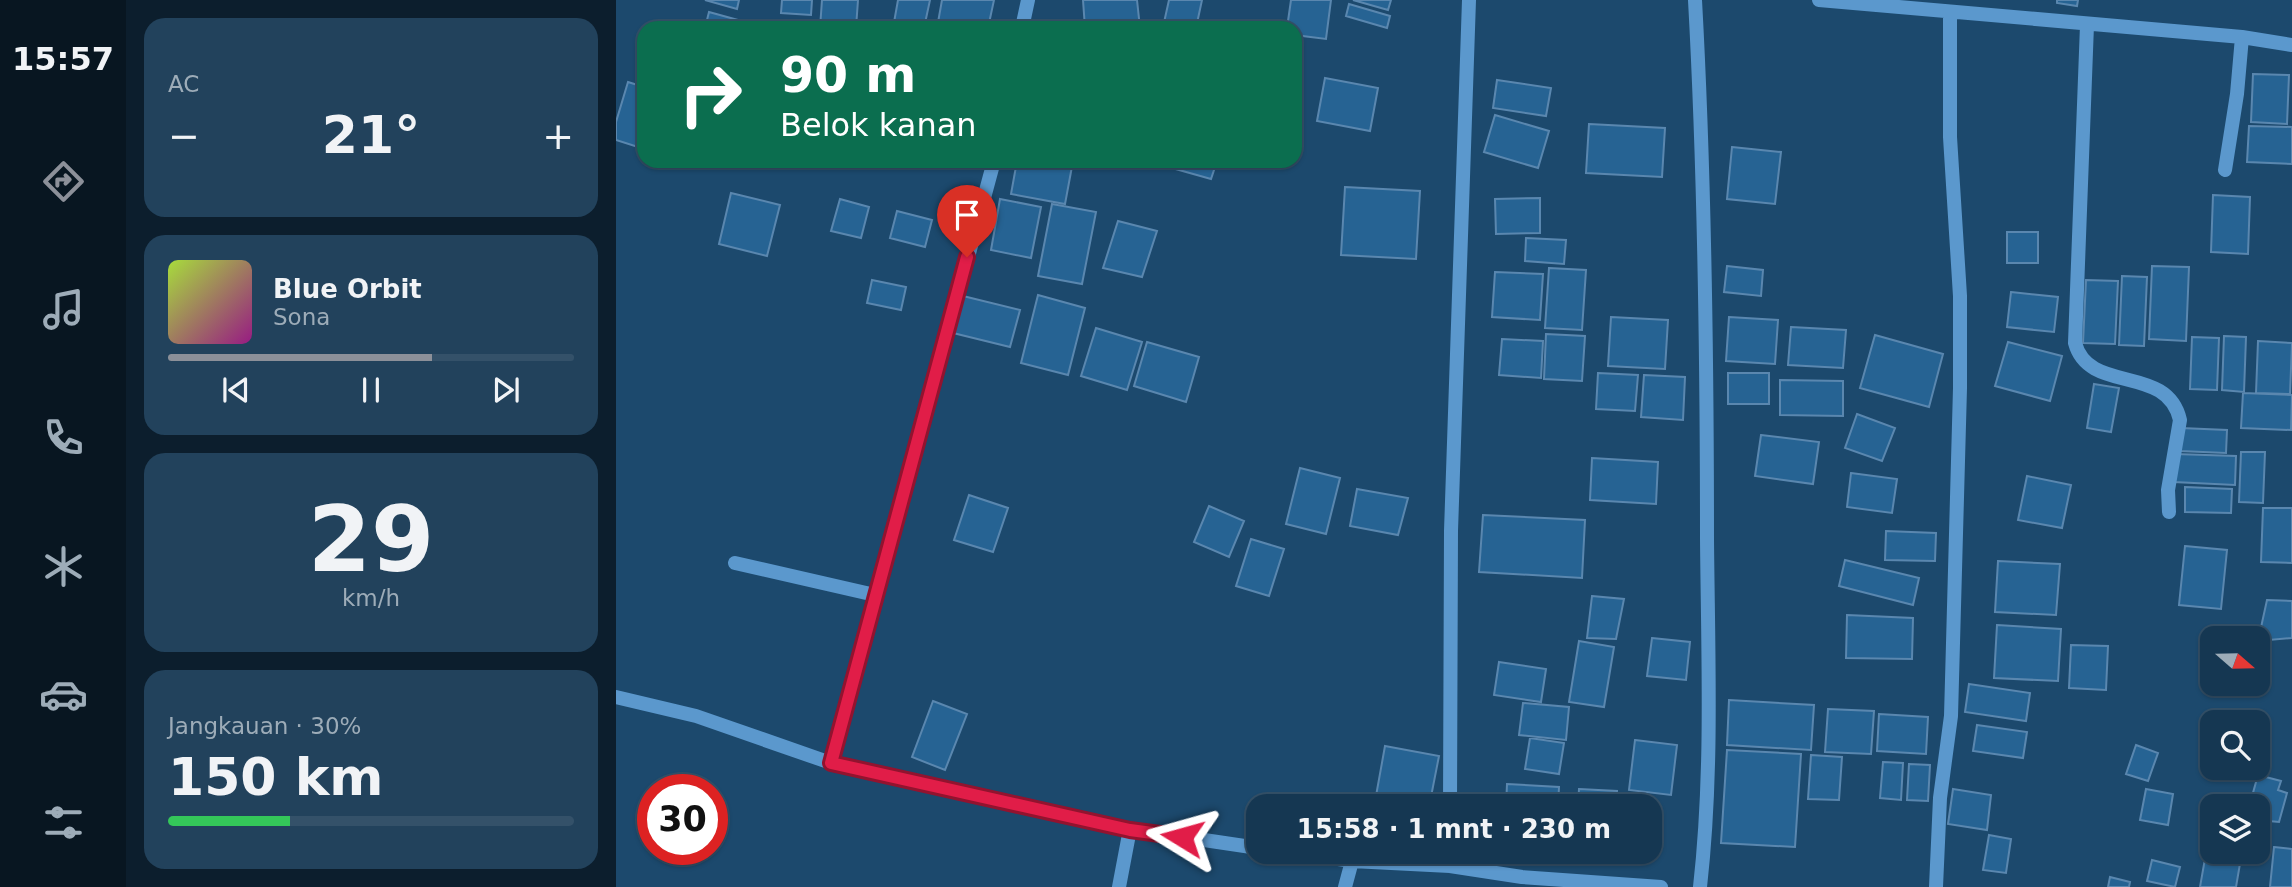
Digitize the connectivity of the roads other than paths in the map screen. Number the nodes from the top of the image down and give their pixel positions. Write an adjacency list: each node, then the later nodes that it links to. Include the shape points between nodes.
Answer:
1 (1028, 0): 6 (street)
2 (1469, 0): 17 (street, via 1451,531)
3 (1695, 0): 26 (street, via 1707,378 1708,757)
4 (1819, 0): 5 (street)
5 (1951, 13): 7 (street); 27 (street, via 1950,136 1960,296 1960,388 1951,716 1940,798)
6 (1024, 21)
7 (2087, 25): 8 (street); 12 (street, via 2075,343 2078,356 2090,368 2154,386 2177,409)
8 (2242, 37): 9 (street); 11 (street)
9 (2292, 45)
10 (992, 168): 14 (street)
11 (2225, 170)
12 (2169, 512)
13 (735, 564): 14 (street)
14 (875, 595): 16 (street)
15 (616, 698): 16 (street, via 696,716)
16 (831, 763): 18 (street)
17 (1450, 794)
18 (1130, 830): 19 (street); 23 (street)
19 (1246, 846)
20 (1351, 864): 24 (street)
21 (1465, 864): 22 (street)
22 (1521, 882): 25 (street)
23 (1119, 887)
24 (1345, 887)
25 (1661, 887)
26 (1700, 887)
27 (1936, 887)

